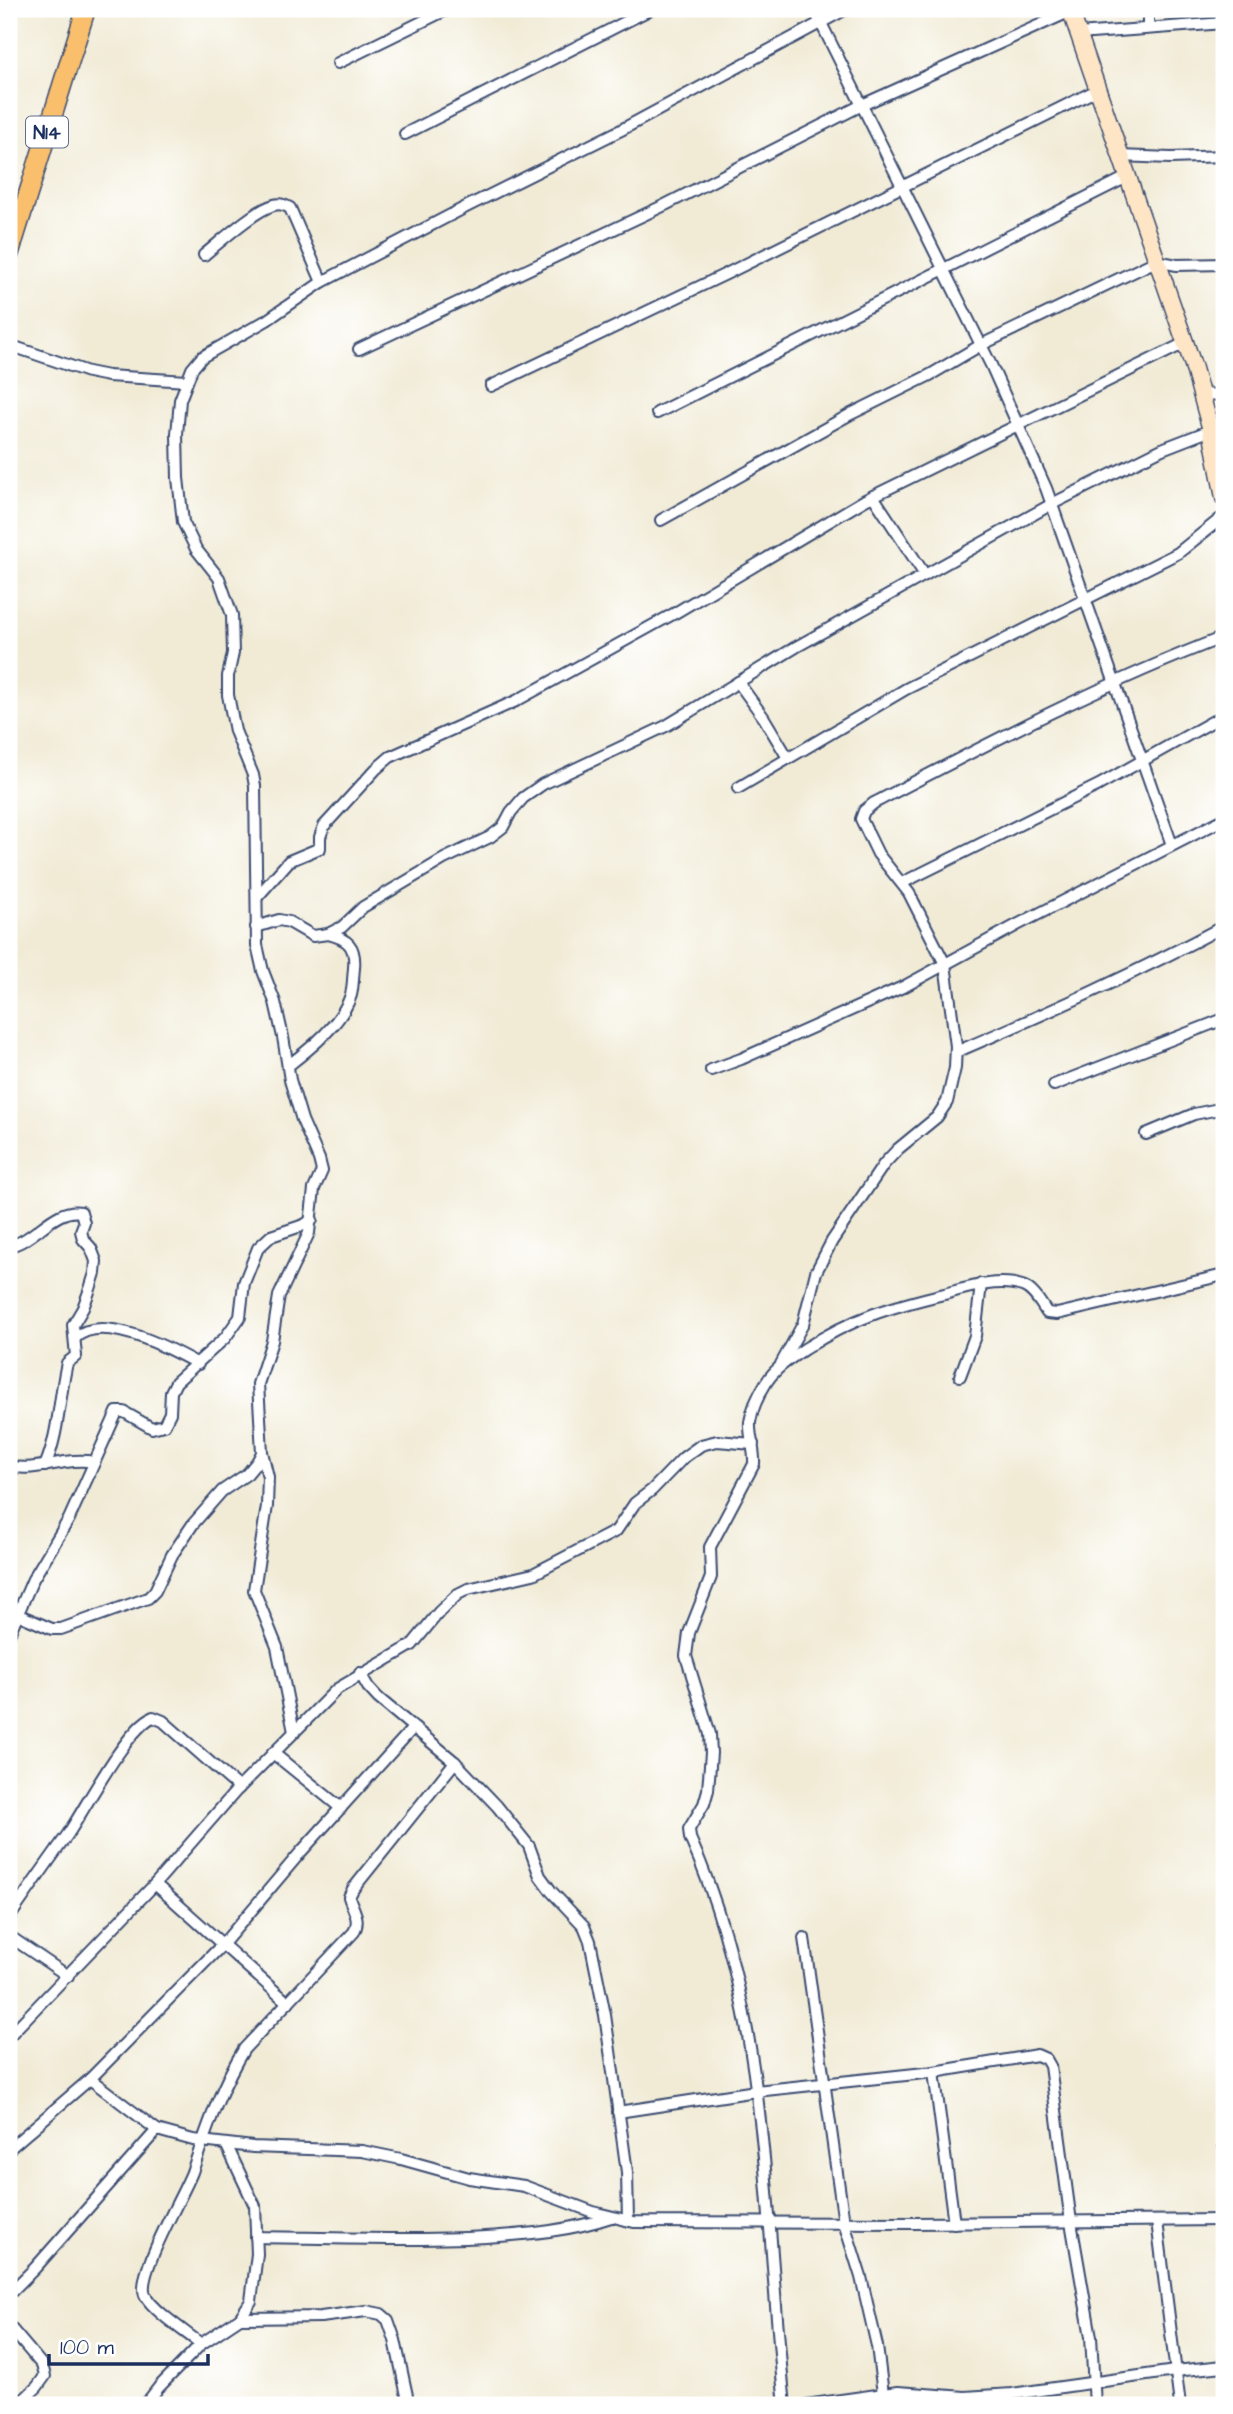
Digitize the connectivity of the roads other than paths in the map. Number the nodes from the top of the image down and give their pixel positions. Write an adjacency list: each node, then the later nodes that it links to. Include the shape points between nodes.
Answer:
1 (86, 9): 20 (main road, N14)
2 (448, 9): 12 (street)
3 (651, 9): 15 (street)
4 (814, 9): 8 (street)
5 (846, 9): 8 (street)
6 (1148, 9): 10 (street)
7 (1071, 10): 11 (main road); 14 (street)
8 (821, 22): 14 (street); 26 (street)
9 (1224, 23): 10 (street)
10 (1148, 27): 11 (street)
11 (1079, 34): 13 (main road)
12 (338, 63)
13 (1097, 90): 16 (main road); 19 (street)
14 (862, 104): 19 (street); 30 (street, via 665,205)
15 (405, 134)
16 (1119, 156): 17 (street); 18 (main road)
17 (1224, 156)
18 (1127, 177): 23 (main road); 25 (street)
19 (903, 187): 25 (street); 32 (street)
20 (13, 225): 21 (main road, N14)
21 (9, 255)
22 (204, 255): 26 (street, via 262,211 284,204 290,208)
23 (1156, 261): 24 (street); 27 (main road); 29 (street)
24 (1224, 264)
25 (943, 269): 29 (street); 35 (street)
26 (322, 282): 31 (street, via 202,357)
27 (1185, 343): 33 (main road); 36 (street)
28 (9, 345): 31 (street, via 88,372)
29 (981, 345): 36 (street); 42 (street)
30 (359, 349)
31 (187, 381): 55 (street, via 177,434 183,522 196,549 219,578 232,615 228,695 235,731 255,786)
32 (491, 386)
33 (1201, 394): 34 (street); 37 (main road)
34 (1224, 395)
35 (657, 413)
36 (1017, 424): 38 (street); 40 (street)
37 (1211, 430): 39 (main road); 40 (street)
38 (873, 496): 43 (street); 55 (street, via 516,701 390,757 324,826 320,848 289,861)
39 (1224, 499)
40 (1052, 504): 43 (street); 44 (street)
41 (1224, 516): 44 (street, via 1178,553)
42 (662, 520)
43 (925, 575): 46 (street)
44 (1085, 600): 47 (street); 49 (street, via 906,689)
45 (1224, 637): 47 (street)
46 (738, 682): 49 (street); 58 (street, via 666,726 543,784 523,799 490,837 386,893)
47 (1114, 682): 50 (street); 54 (street, via 864,811 862,819 878,854)
48 (1224, 715): 50 (street)
49 (788, 758): 51 (street)
50 (1142, 761): 53 (street); 54 (street)
51 (738, 788)
52 (1224, 819): 53 (street)
53 (1172, 845): 59 (street)
54 (902, 883): 59 (street)
55 (258, 896): 57 (street)
56 (1224, 926): 61 (street, via 1139,970)
57 (256, 927): 58 (street, via 279,920 313,936); 62 (street)
58 (328, 934): 62 (street, via 351,946 355,959 350,996 325,1033)
59 (945, 964): 61 (street); 63 (street, via 905,986)
60 (1224, 1019): 64 (street)
61 (956, 1052): 73 (street, via 947,1102 937,1117 884,1164 832,1241 816,1272 803,1324)
62 (289, 1065): 67 (street, via 302,1120 322,1171 314,1189)
63 (711, 1070)
64 (1054, 1085)
65 (1224, 1108): 66 (street)
66 (1146, 1133)
67 (312, 1220): 72 (street, via 271,1236 258,1248 244,1283 240,1317); 76 (street, via 304,1248 279,1296 272,1341 258,1384)
68 (9, 1246): 71 (street, via 21,1243 56,1217 72,1210 81,1212 83,1239 96,1261 90,1289 73,1325)
69 (1224, 1275): 70 (street, via 1057,1314 1048,1312 1022,1286)
70 (981, 1284): 73 (street, via 860,1318); 74 (street, via 975,1336)
71 (75, 1338): 72 (street, via 82,1332 104,1330 133,1333); 78 (street, via 76,1356 67,1363 53,1448)
72 (198, 1364): 77 (street, via 176,1382 164,1425 152,1428 117,1412)
73 (779, 1367): 75 (street, via 757,1400 750,1422)
74 (960, 1376)
75 (753, 1444): 83 (street, via 717,1441 701,1445 635,1503 616,1531 533,1574 458,1594 412,1645); 101 (street, via 754,1464 710,1547 710,1577 695,1614 686,1656 710,1734 711,1753 708,1790 689,1829 690,1838 732,1956)
76 (262, 1452): 81 (street, via 247,1474 222,1491 193,1524 148,1598 61,1629 52,1629); 85 (street, via 268,1477 267,1506 254,1590 277,1647)
77 (94, 1462): 78 (street, via 82,1459); 81 (street)
78 (45, 1465): 79 (street)
79 (9, 1466)
80 (9, 1603): 81 (street)
81 (19, 1611): 82 (street)
82 (9, 1634)
83 (360, 1674): 84 (street, via 378,1699); 85 (street, via 337,1689)
84 (413, 1728): 87 (street); 89 (street)
85 (294, 1732): 86 (street)
86 (273, 1753): 88 (street); 89 (street)
87 (455, 1762): 96 (street, via 353,1889 349,1897 358,1924 354,1932); 102 (street, via 515,1827 529,1846 545,1884 584,1926 606,2015)
88 (239, 1788): 90 (street); 91 (street, via 163,1721 145,1720)
89 (341, 1808): 94 (street)
90 (155, 1884): 94 (street); 95 (street)
91 (9, 1918)
92 (9, 1936): 95 (street)
93 (804, 1938): 100 (street)
94 (223, 1944): 96 (street); 99 (street)
95 (68, 1976): 97 (street)
96 (288, 2003): 104 (street, via 231,2069)
97 (9, 2036)
98 (934, 2072): 100 (street); 111 (street, via 1037,2055 1046,2059); 114 (street)
99 (90, 2079): 103 (street); 106 (street)
100 (826, 2085): 101 (street); 113 (street)
101 (756, 2091): 102 (street); 112 (street)
102 (618, 2112): 109 (street)
103 (157, 2130): 104 (street); 116 (street)
104 (201, 2141): 105 (street); 119 (street, via 192,2173 150,2260 143,2285 153,2305)
105 (226, 2144): 107 (street, via 375,2154 469,2178 524,2186); 115 (street, via 255,2206)
106 (9, 2149)
107 (611, 2217): 109 (street); 115 (street, via 579,2228 451,2239)
108 (1224, 2220): 110 (street)
109 (628, 2221): 112 (street)
110 (1157, 2221): 111 (street); 121 (street)
111 (1071, 2222): 114 (street); 122 (street, via 1091,2337)
112 (770, 2223): 113 (street); 128 (street)
113 (844, 2223): 114 (street); 123 (street, via 877,2346)
114 (954, 2223)
115 (256, 2237): 117 (street, via 251,2301)
116 (9, 2294)
117 (240, 2318): 119 (street); 127 (street, via 381,2314 395,2340)
118 (9, 2326): 125 (street, via 42,2365 45,2376)
119 (201, 2344): 126 (street)
120 (1224, 2367): 121 (street)
121 (1175, 2371): 122 (street); 131 (street)
122 (1093, 2382): 124 (street); 130 (street)
123 (881, 2400): 124 (street, via 898,2392); 129 (street)
124 (999, 2400)
125 (18, 2405)
126 (145, 2405)
127 (409, 2405)
128 (785, 2405)
129 (806, 2405)
130 (1096, 2405)
131 (1180, 2405)

